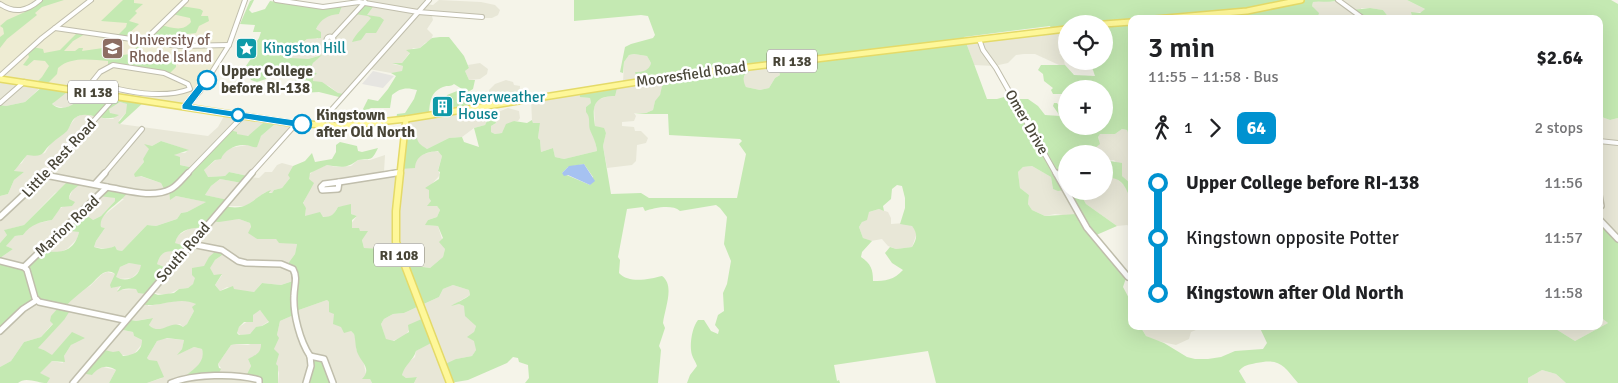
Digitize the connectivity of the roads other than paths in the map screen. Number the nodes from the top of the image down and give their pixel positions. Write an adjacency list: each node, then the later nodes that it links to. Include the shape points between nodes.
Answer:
1 (40, 0): 10 (street, via 17,11)
2 (91, 0): 17 (street)
3 (186, 0): 21 (street)
4 (245, 0): 22 (street)
5 (276, 0): 9 (street, via 323,7)
6 (429, 0): 11 (street)
7 (1301, 0): 12 (main road, via 1247,11)
8 (1338, 0): 13 (street)
9 (365, 2): 11 (street); 19 (street)
10 (0, 4)
11 (418, 12): 14 (street); 33 (street)
12 (1201, 15)
13 (1359, 15)
14 (482, 17)
15 (1128, 22): 16 (main road)
16 (1113, 23)
17 (55, 28): 21 (street); 23 (street)
18 (1058, 30): 20 (main road, Mooresfield Road / RI 138)
19 (332, 38)
20 (979, 39): 31 (main road, Mooresfield Road / RI 138, via 650,80); 48 (street, Omer Drive, via 1086,228)
21 (144, 41): 22 (street, via 194,47)
22 (229, 45): 25 (street)
23 (0, 77): 24 (main road, RI 138)
24 (24, 82): 27 (main road, RI 138); 28 (street)
25 (203, 86): 26 (street); 29 (street)
26 (190, 89): 26 (street, via 188,84 164,73 113,65 91,81 164,95)
27 (116, 96): 29 (main road, RI 138); 38 (street, Little Rest Road)
28 (0, 103)
29 (186, 107): 30 (main road, RI 138)
30 (243, 116): 32 (main road, RI 138); 41 (street, via 172,189 160,193 134,193)
31 (406, 119): 33 (main road, RI 138); 37 (main road, RI 108)
32 (296, 124): 33 (main road, RI 138); 45 (street, South Road)
33 (318, 126)
34 (142, 129): 40 (street)
35 (1603, 141): 36 (street)
36 (1618, 143)
37 (400, 172): 39 (street); 58 (main road, RI 108, via 394,229 396,242)
38 (45, 175): 40 (street, Marion Road); 42 (street, Little Rest Road)
39 (339, 182)
40 (95, 184): 41 (street, Marion Road)
41 (107, 187): 47 (street, Marion Road)
42 (0, 217)
43 (1603, 223): 44 (street)
44 (1618, 239)
45 (191, 244): 50 (street, South Road); 52 (street, via 222,250 246,263 280,264 293,269 297,279 294,302)
46 (0, 261): 47 (street)
47 (24, 267): 49 (street, via 28,270)
48 (1128, 278)
49 (37, 300): 50 (street, via 49,306); 51 (street)
50 (124, 320): 53 (street, South Road)
51 (0, 331)
52 (310, 356): 56 (street); 57 (street, via 324,359)
53 (73, 383)
54 (171, 383): 55 (street, via 185,378 242,377 255,377)
55 (259, 383)
56 (306, 383)
57 (333, 383)
58 (450, 383)

